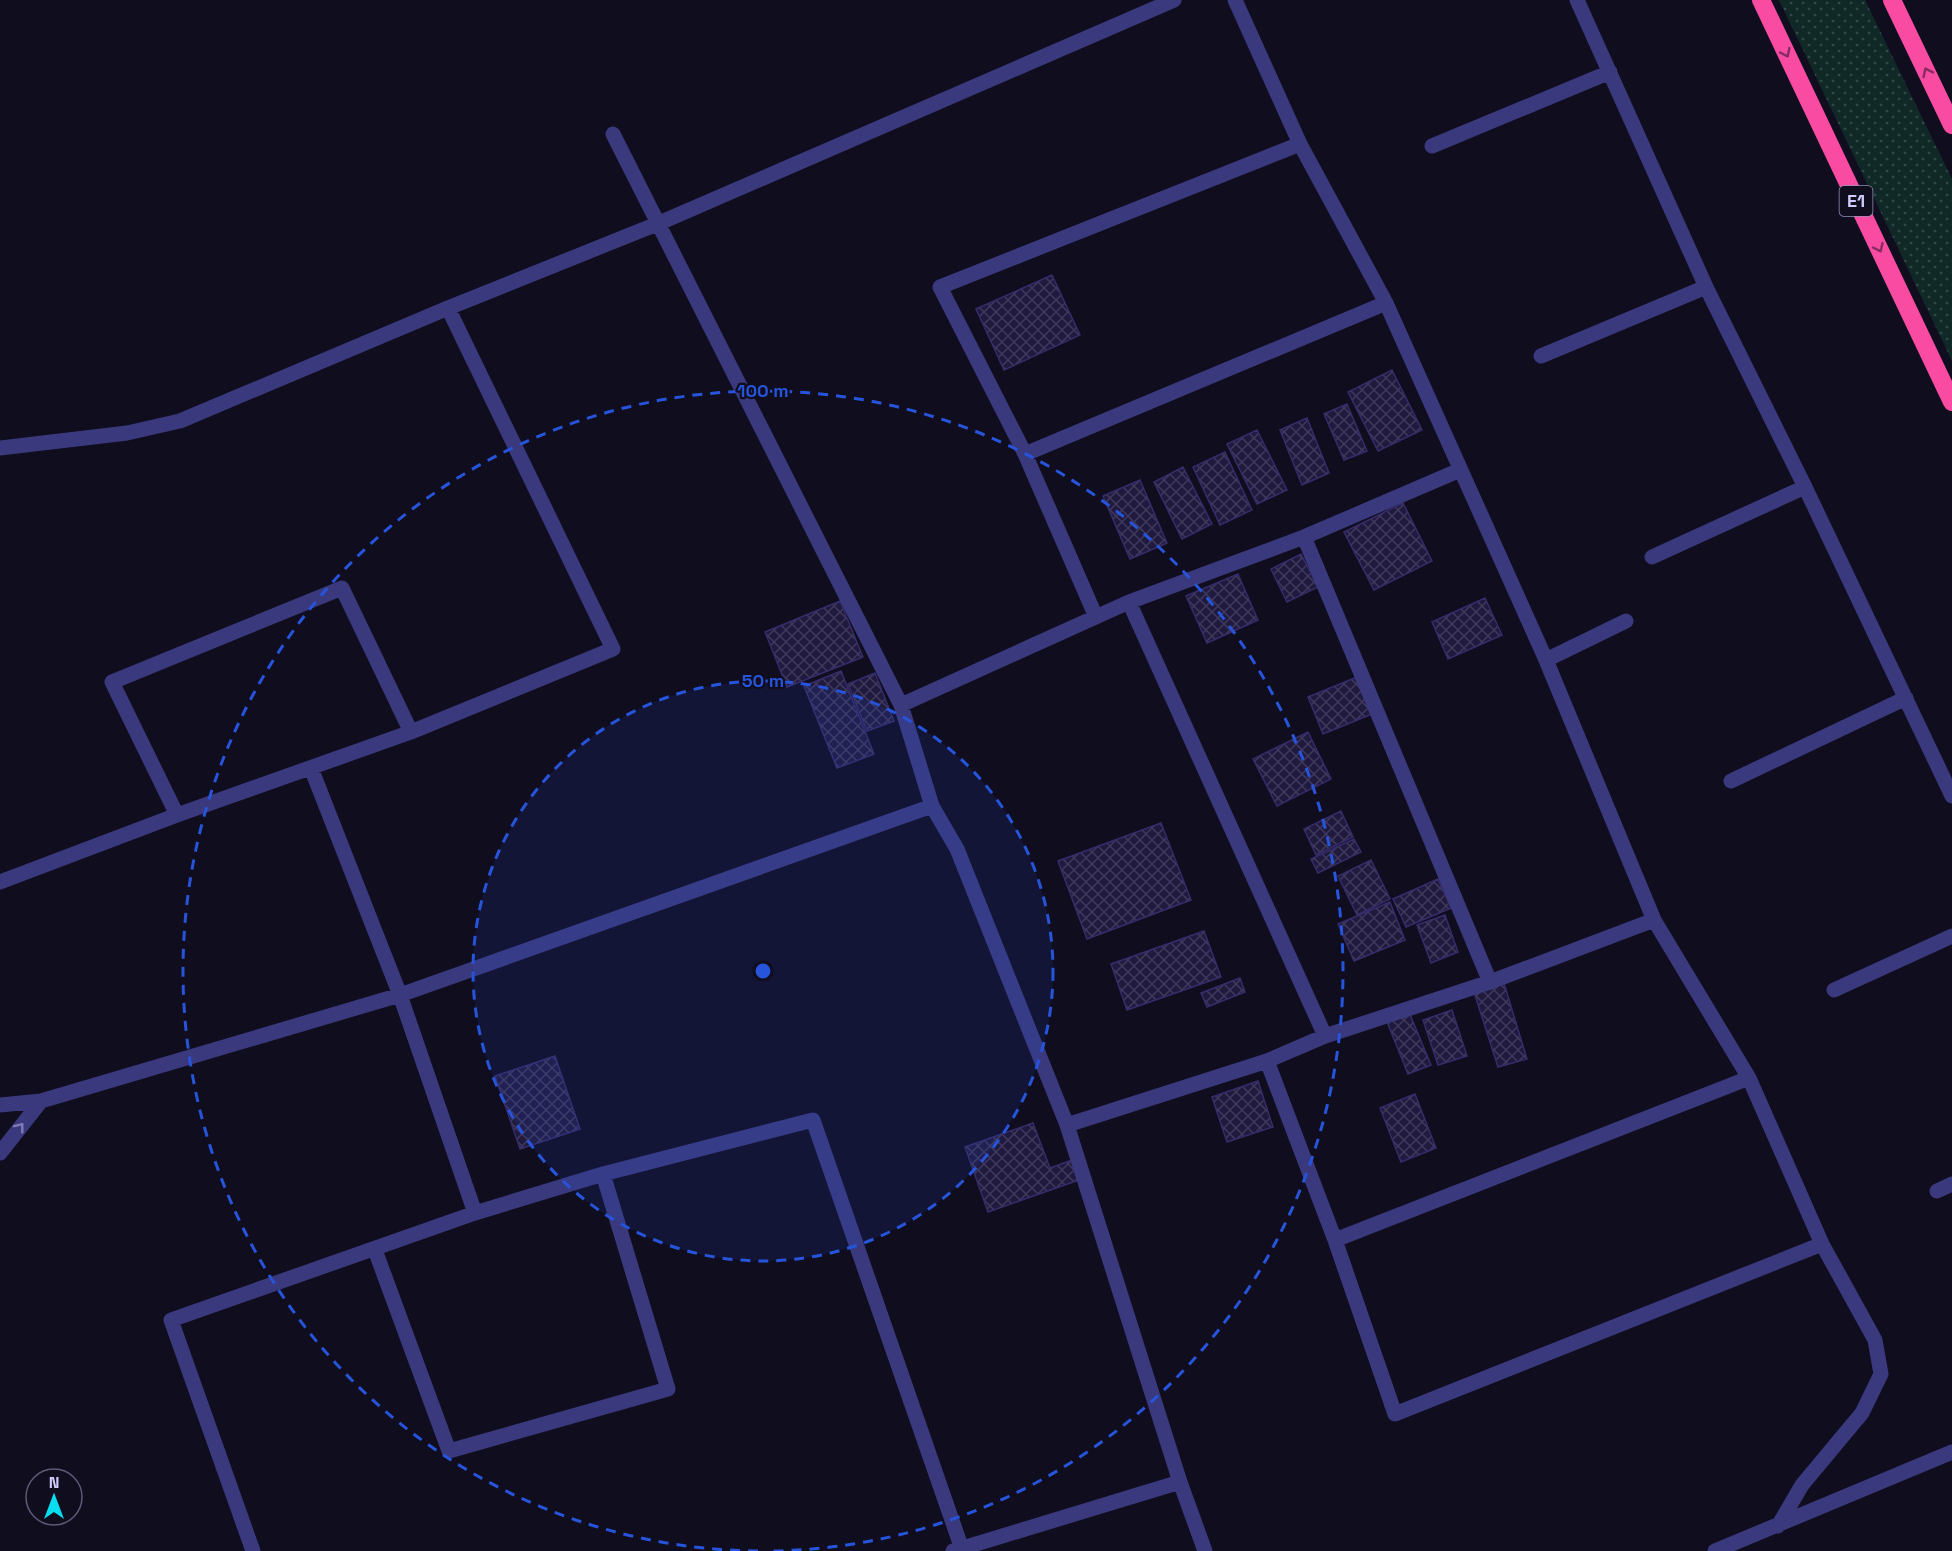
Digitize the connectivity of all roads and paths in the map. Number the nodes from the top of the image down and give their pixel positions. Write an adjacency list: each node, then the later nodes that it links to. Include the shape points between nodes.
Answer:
1 (1174, 0): 11 (street)
2 (1235, 0): 9 (street)
3 (1577, 0): 6 (street)
4 (1761, 0): 16 (highway, E1, one-way to 16)
5 (1892, 0): 7 (highway, one-way to 5)
6 (1610, 72): 10 (street); 12 (street)
7 (1952, 125)
8 (614, 134): 11 (street)
9 (1300, 144): 13 (street); 18 (street, via 940,287)
10 (1432, 146)
11 (657, 224): 14 (street); 28 (street)
12 (1707, 287): 15 (street); 20 (street)
13 (1386, 303): 18 (street); 19 (street)
14 (448, 308): 17 (street, via 180,421 127,433); 29 (street, via 614,649)
15 (1541, 356)
16 (1952, 402)
17 (0, 448)
18 (1025, 454): 24 (street)
19 (1460, 470): 21 (street); 26 (street)
20 (1805, 487): 22 (street); 27 (street)
21 (1304, 537): 23 (street); 38 (street)
22 (1652, 557)
23 (1129, 602): 24 (street); 41 (street)
24 (1096, 617): 28 (street)
25 (1626, 621): 26 (street)
26 (1546, 660): 36 (street)
27 (1906, 698): 31 (street); 32 (street)
28 (901, 705): 33 (street)
29 (411, 732): 30 (street); 34 (street, via 342,588 112,682)
30 (311, 768): 34 (street); 40 (street)
31 (1731, 781)
32 (1952, 796)
33 (932, 806): 40 (street); 46 (street, via 957,849)
34 (177, 815): 35 (street)
35 (0, 882)
36 (1653, 920): 38 (street); 43 (street)
37 (1952, 936): 39 (street)
38 (1490, 982): 41 (street)
39 (1834, 990)
40 (400, 995): 44 (street); 51 (street)
41 (1325, 1036): 42 (street)
42 (1267, 1061): 46 (street); 52 (street)
43 (1749, 1078): 52 (street); 53 (street)
44 (41, 1101): 45 (street); 47 (street, one-way to 44)
45 (0, 1105)
46 (1067, 1125): 56 (street)
47 (0, 1153)
48 (603, 1174): 51 (street); 54 (street, via 668,1389 449,1451); 58 (street, via 813,1120)
49 (1952, 1184): 50 (street)
50 (1937, 1191)
51 (475, 1214): 54 (street)
52 (1335, 1240): 53 (street, via 1395,1414)
53 (1822, 1244): 57 (street, via 1875,1341 1881,1374 1862,1413 1802,1485)
54 (375, 1250): 59 (street, via 171,1320)
55 (1952, 1452): 57 (street)
56 (1180, 1482): 58 (street); 60 (street)
57 (1778, 1526): 61 (street)
58 (958, 1550)
59 (253, 1551)
60 (1205, 1551)
61 (1715, 1551)

